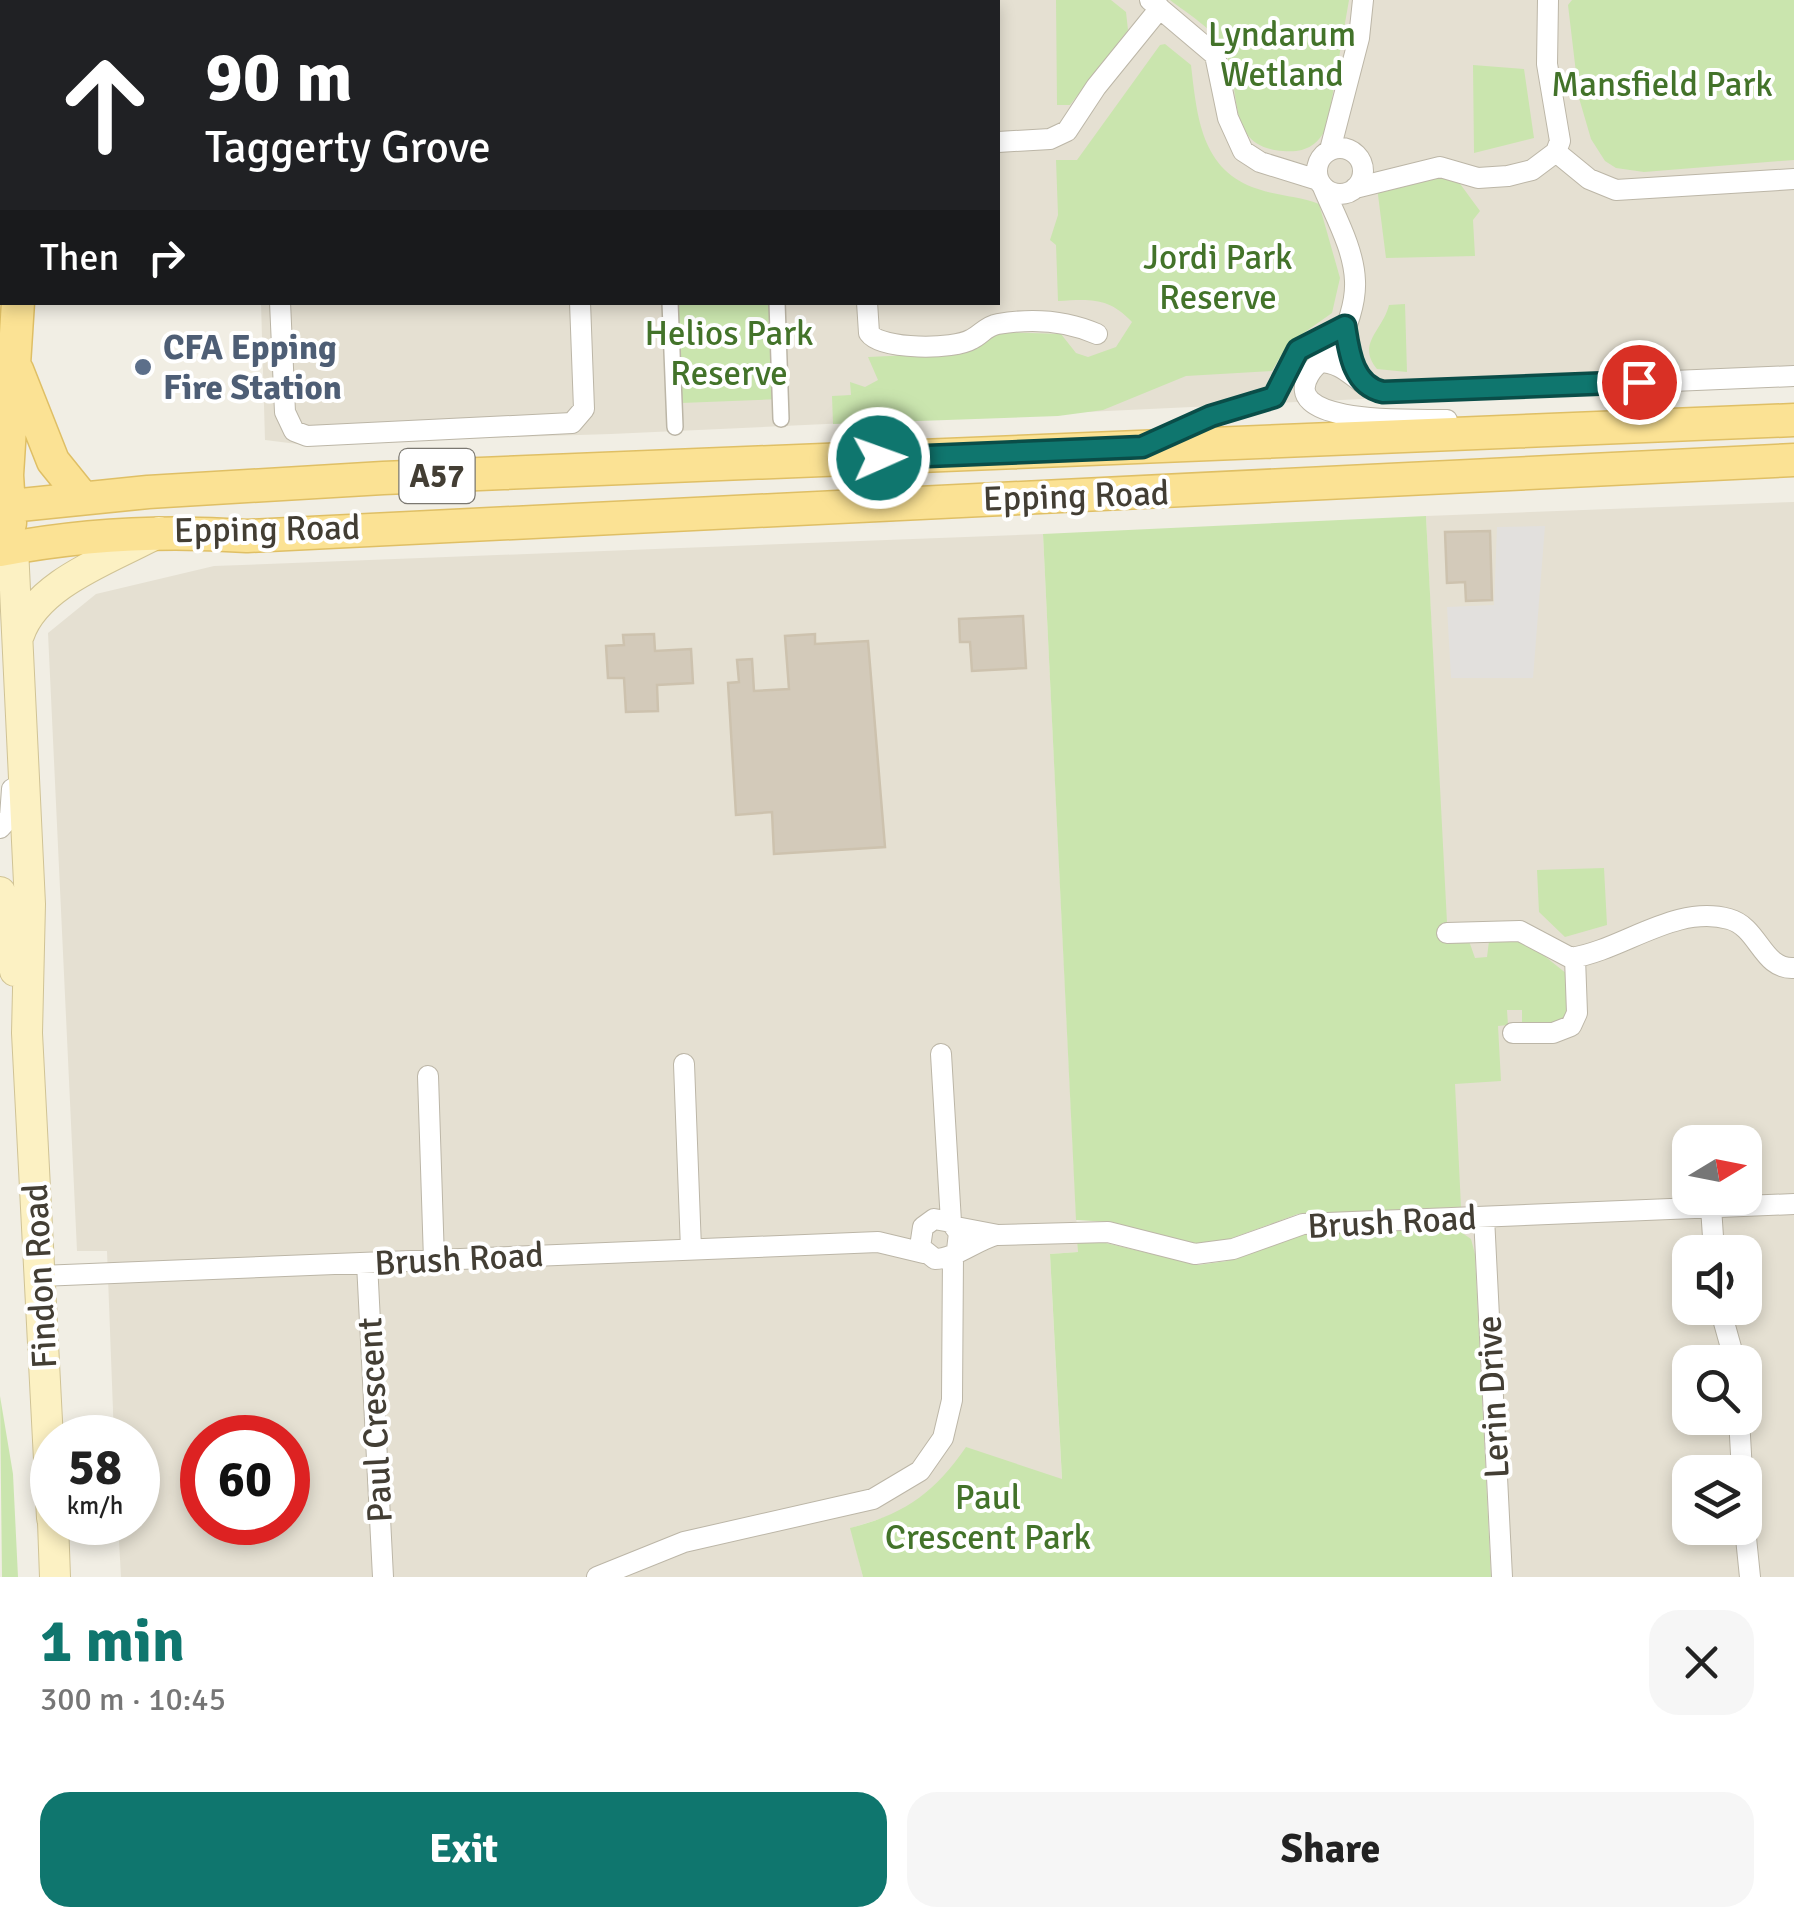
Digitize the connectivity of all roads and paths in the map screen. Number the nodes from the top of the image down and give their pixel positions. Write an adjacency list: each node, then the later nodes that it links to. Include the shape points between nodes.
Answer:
1 (1363, 0): 4 (street)
2 (1548, 0): 7 (street)
3 (1155, 4): 5 (street, via 1067,131 1050,139); 9 (street, via 1215,56 1232,134 1243,151)
4 (1344, 98): 6 (street); 8 (street)
5 (1000, 142)
6 (1326, 152): 8 (street, via 1342,147); 9 (street); 12 (street)
7 (1556, 152): 10 (street, via 1542,165 1508,176 1478,178 1440,167); 11 (street, via 1589,179 1616,190)
8 (1356, 154): 10 (street, via 1392,171); 13 (street, via 1362,177)
9 (1277, 166): 12 (street)
10 (1411, 171): 13 (street)
11 (1794, 179)
12 (1320, 183): 13 (street, via 1336,194); 14 (street)
13 (1353, 190): 14 (street)
14 (1345, 239): 21 (street, via 1356,281)
15 (18, 305): 23 (main road)
16 (280, 305): 17 (street, via 288,424 299,434 322,436 572,423 584,409)
17 (580, 305)
18 (670, 305): 29 (street)
19 (776, 305): 27 (street)
20 (867, 305): 22 (street, via 869,333 889,346 956,344 1008,324 1061,321)
21 (1345, 326): 24 (street); 26 (street); 31 (street, via 1298,350 1274,397)
22 (1097, 334)
23 (12, 356): 33 (main road, via 53,460); 34 (main road)
24 (1319, 362): 26 (street, via 1334,362); 30 (street, via 1306,391 1322,411 1336,416)
25 (1794, 376): 26 (street, via 1383,392)
26 (1359, 378)
27 (782, 419)
28 (1794, 420): 30 (main road, Epping Road / A57)
29 (676, 427)
30 (1592, 428): 31 (main road, Epping Road / A57)
31 (1142, 447): 33 (main road, Epping Road / A57)
32 (1794, 460): 35 (main road, Epping Road / A57, via 247,536)
33 (82, 497): 34 (main road, Epping Road)
34 (4, 506): 36 (main road)
35 (162, 531): 36 (main road, Epping Road / A57); 37 (main road, via 55,589 30,611)
36 (6, 549): 37 (main road, Findon Road)
37 (18, 638): 38 (main road, Findon Road)
38 (22, 724): 39 (street, via 10,817); 44 (main road, Findon Road)
39 (0, 828)
40 (0, 892): 44 (main road, Findon Road)
41 (1448, 932): 42 (street, via 1520,931)
42 (1575, 958): 43 (street, via 1687,919 1715,917 1742,924 1772,962); 45 (street, via 1577,1013 1571,1026)
43 (1794, 968)
44 (28, 1033): 61 (main road, Findon Road)
45 (1513, 1033)
46 (941, 1054): 53 (street)
47 (684, 1064): 56 (street)
48 (428, 1076): 59 (street)
49 (1794, 1204): 50 (street, Brush Road)
50 (1762, 1205)
51 (1672, 1209): 52 (street, Brush Road)
52 (1484, 1217): 54 (street, Brush Road, via 1303,1224 1233,1249 1195,1254 1108,1232); 69 (street, Lerin Drive)
53 (941, 1224): 54 (street, Brush Road); 55 (street, Brush Road); 57 (street); 58 (street, via 919,1240)
54 (998, 1235): 57 (street, Brush Road)
55 (878, 1242): 56 (street, Brush Road); 58 (street, Brush Road)
56 (691, 1249): 59 (street, Brush Road)
57 (955, 1252): 58 (street, Brush Road, via 941,1260); 62 (street)
58 (926, 1255): 62 (street)
59 (434, 1260): 60 (street, Brush Road)
60 (367, 1264): 61 (street, Brush Road); 67 (street, Paul Crescent)
61 (40, 1276): 63 (main road, Findon Road)
62 (949, 1304): 68 (street, via 949,1416 932,1457 904,1485 874,1499 684,1542)
63 (47, 1415)
64 (54, 1545): 66 (main road, Findon Road)
65 (1747, 1545): 70 (street)
66 (56, 1577)
67 (383, 1577)
68 (596, 1577)
69 (1502, 1577)
70 (1750, 1577)

